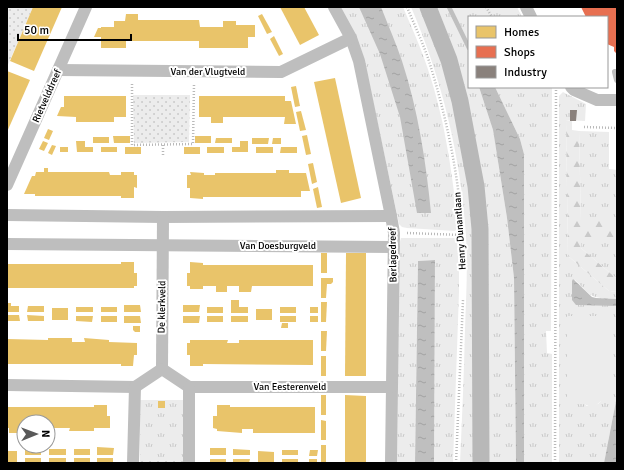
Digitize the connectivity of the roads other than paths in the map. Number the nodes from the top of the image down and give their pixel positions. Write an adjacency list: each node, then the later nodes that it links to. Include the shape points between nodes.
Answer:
1 (86, 7): 7 (street, Rietvelddreef)
2 (334, 7): 6 (street, Berlagedreef)
3 (428, 7): 27 (main road, Henry Dunantlaan, via 449,60 460,101 476,186 480,229)
4 (526, 7): 5 (street)
5 (530, 16)
6 (351, 38): 7 (street, Van der Vlugtveld, via 281,72); 14 (street, Berlagedreef, via 359,61)
7 (58, 70): 12 (street, Rietvelddreef)
8 (615, 72): 9 (lane)
9 (617, 80)
10 (572, 88): 11 (street, via 597,100)
11 (617, 100)
12 (7, 186)
13 (7, 215): 15 (street)
14 (392, 216): 15 (street); 18 (street, Berlagedreef)
15 (163, 217): 17 (street)
16 (7, 244): 17 (street, Van Doesburgveld)
17 (163, 246): 18 (street, Van Doesburgveld); 19 (street, De klerkveld)
18 (394, 247): 23 (street, Berlagedreef)
19 (162, 369): 21 (street); 22 (street)
20 (7, 385): 21 (street)
21 (135, 387): 24 (street)
22 (189, 387): 23 (street, Van Eesterenveld); 25 (street)
23 (392, 387): 26 (street, Berlagedreef)
24 (134, 463)
25 (189, 463)
26 (391, 463)
27 (481, 463)

